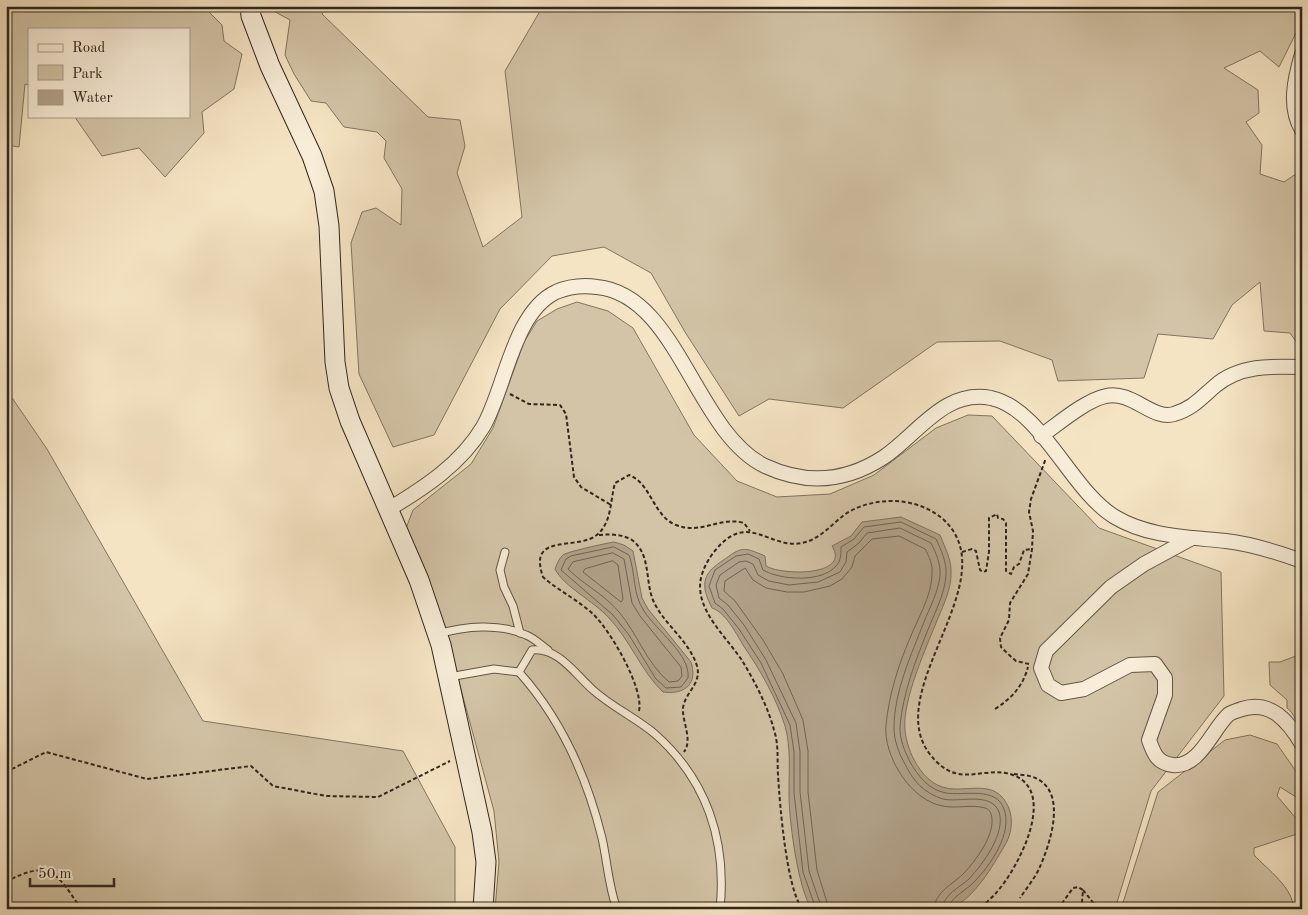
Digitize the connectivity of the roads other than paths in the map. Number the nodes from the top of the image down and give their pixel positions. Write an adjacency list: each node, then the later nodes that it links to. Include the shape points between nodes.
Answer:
1 (250, 6): 6 (main road, via 270,66 312,156 324,191 339,388)
2 (1302, 54): 3 (street, via 1294,86 1296,120)
3 (1302, 130)
4 (1302, 367): 5 (street, via 1265,366 1238,372 1216,385 1196,405 1172,415 1154,412 1136,400 1120,395 1106,396)
5 (1041, 436): 6 (street, via 1017,409 991,398 966,398 946,405 884,457 851,474 807,480 782,473 761,464 740,449 643,308 624,293 579,285 554,293 532,312 512,351 483,427 459,458 422,489); 7 (street, via 1092,497 1113,516 1132,526 1160,534)
6 (389, 509): 11 (main road, via 419,580)
7 (1192, 538): 9 (street, via 1229,541); 15 (street, via 1144,564 1111,587 1035,665 1041,668 1048,685 1061,693 1084,689 1130,665 1155,664 1165,678 1165,695 1149,740 1155,757 1165,764 1180,766 1196,757 1229,713 1249,707 1268,708 1288,722)
8 (505, 552): 10 (lane, via 500,570)
9 (1302, 561)
10 (520, 633): 11 (lane, via 507,628 483,628); 12 (lane)
11 (437, 634): 14 (main road)
12 (549, 650): 13 (lane, via 532,650); 18 (lane, via 594,691 654,733 679,760 703,796 720,852)
13 (519, 672): 14 (lane, via 494,669); 17 (lane, via 552,715 571,750 593,806)
14 (448, 677): 16 (main road, via 486,862)
15 (1302, 744)
16 (483, 909)
17 (617, 909)
18 (720, 909)

